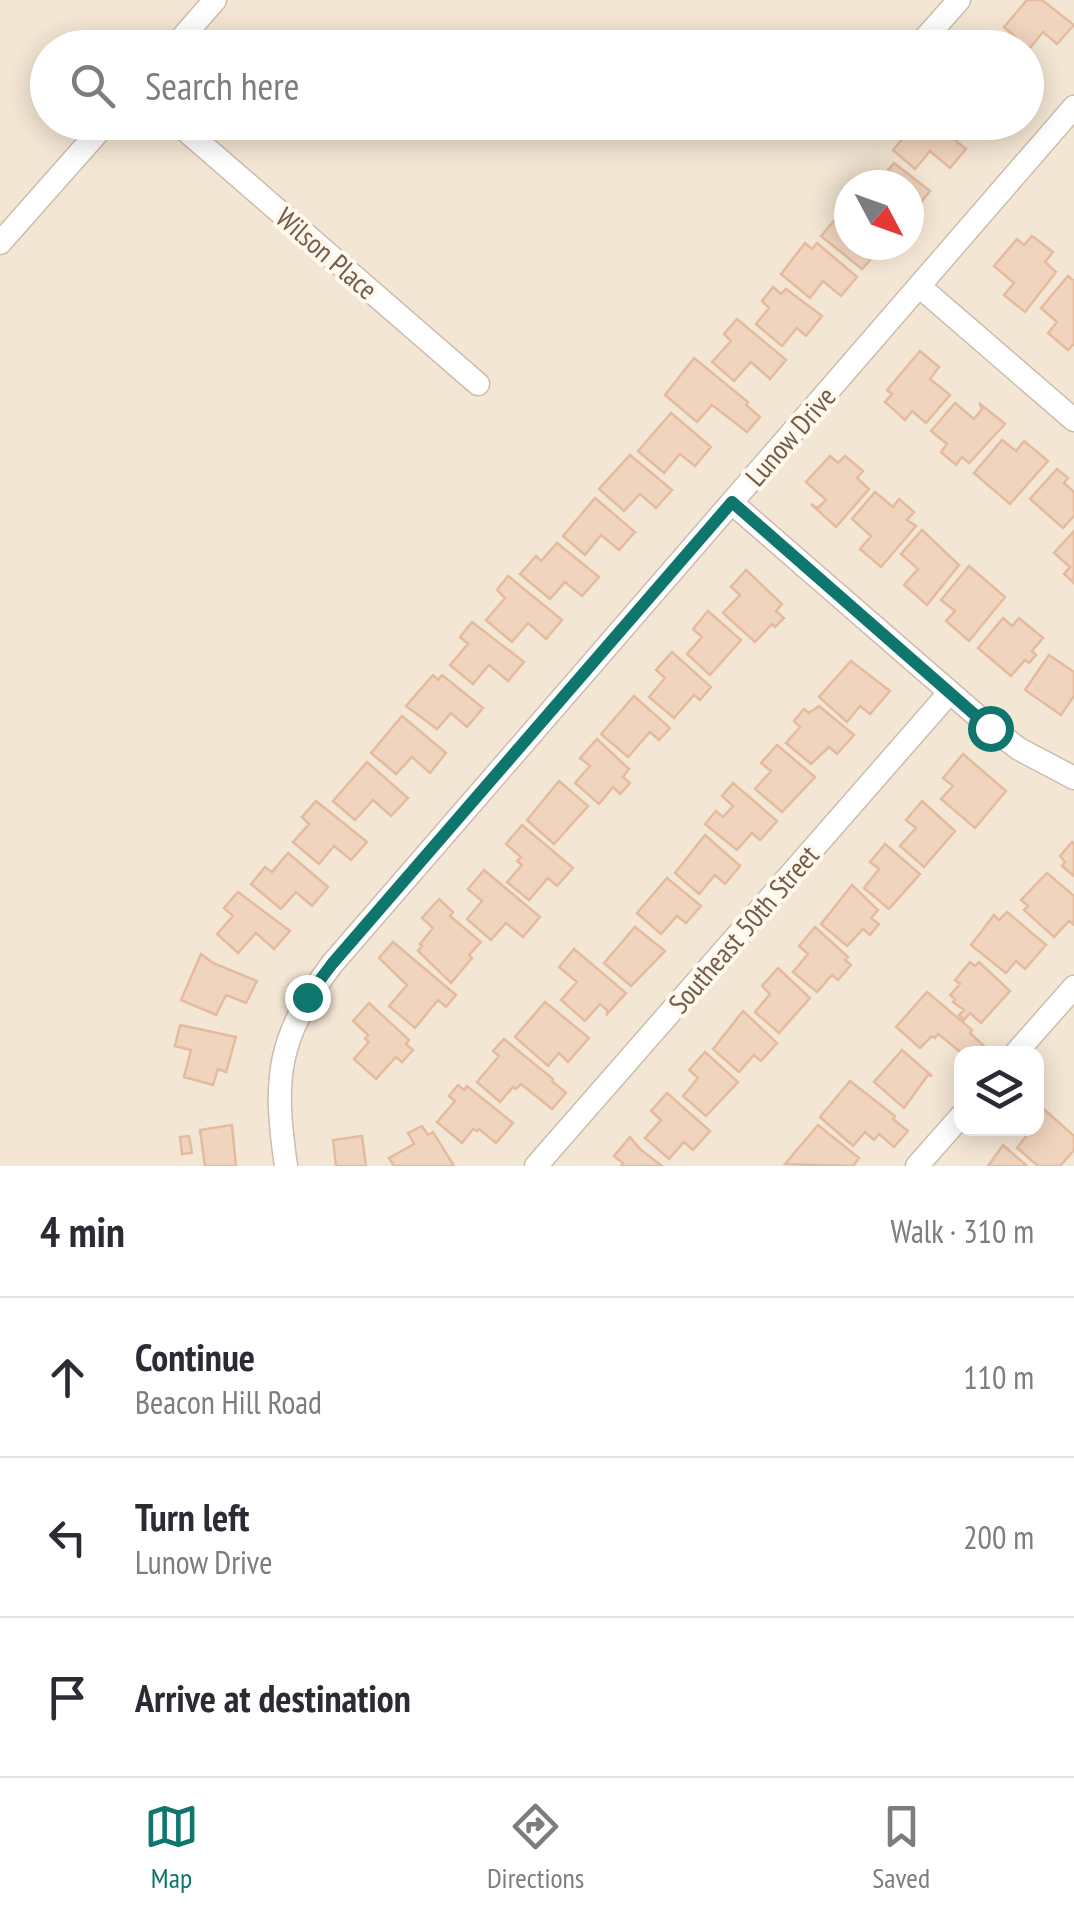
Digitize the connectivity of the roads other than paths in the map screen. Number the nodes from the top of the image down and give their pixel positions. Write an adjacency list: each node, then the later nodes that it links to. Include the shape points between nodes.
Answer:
1 (215, 0): 3 (street)
2 (958, 0): 4 (street)
3 (189, 30)
4 (933, 30)
5 (1074, 106): 9 (street, Lunow Drive)
6 (92, 140): 8 (street)
7 (197, 140): 10 (street, Wilson Place)
8 (0, 243)
9 (919, 286): 11 (street); 12 (street, Lunow Drive)
10 (478, 384)
11 (1074, 420)
12 (732, 502): 13 (street); 18 (street, Lunow Drive, via 307,997 278,1082)
13 (950, 692): 14 (street, via 1020,749); 19 (street, Southeast 50th Street)
14 (1074, 778)
15 (1074, 987): 16 (street)
16 (1023, 1046)
17 (954, 1124): 20 (street)
18 (286, 1166)
19 (536, 1166)
20 (916, 1166)

